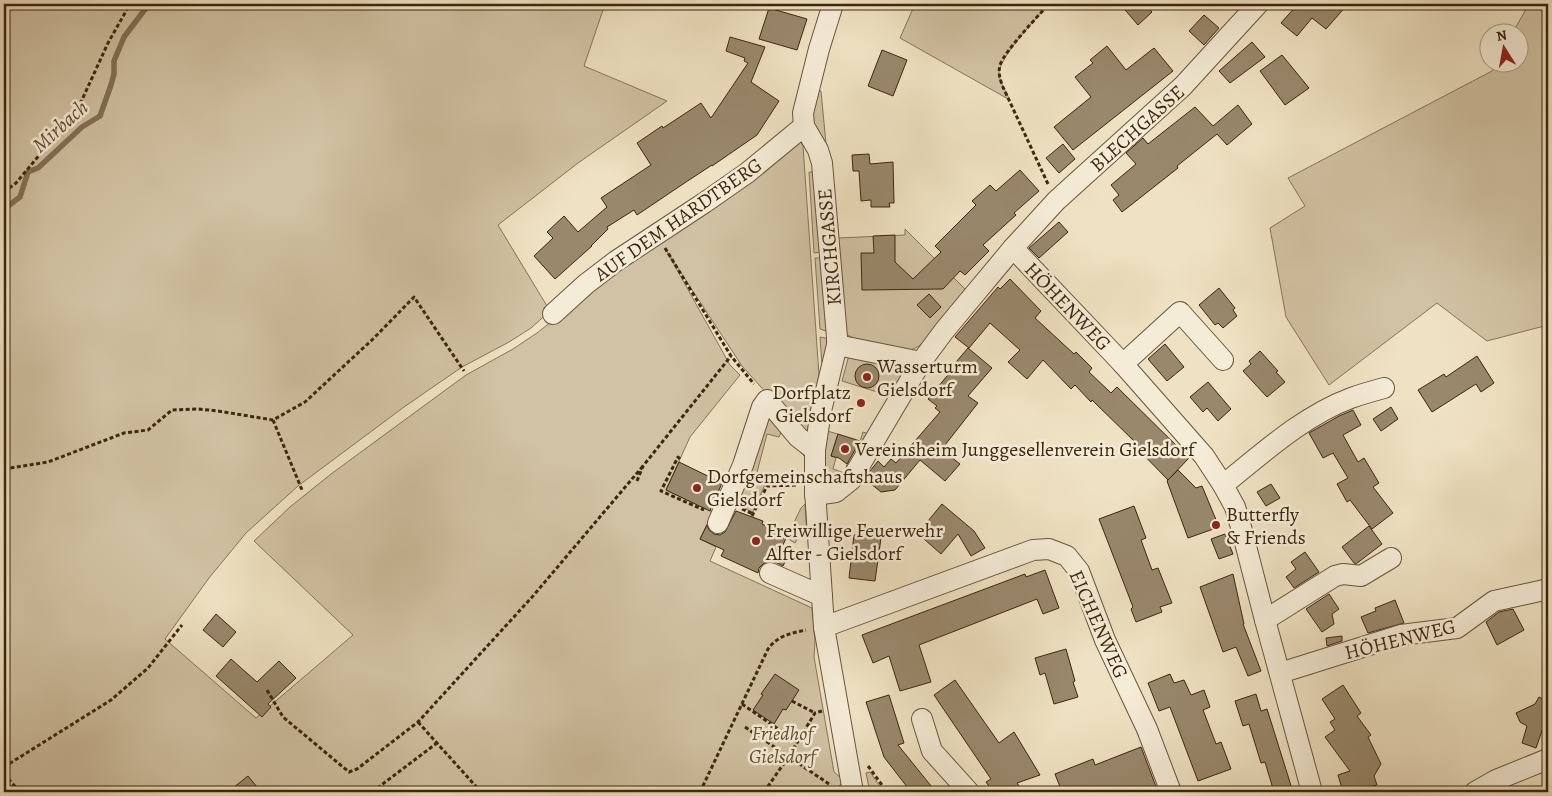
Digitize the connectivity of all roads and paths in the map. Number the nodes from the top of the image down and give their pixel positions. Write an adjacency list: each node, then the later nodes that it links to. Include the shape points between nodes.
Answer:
1 (130, 4): 6 (path, via 81,102 37,159)
2 (834, 4): 5 (street, via 803,113)
3 (1049, 4): 7 (path, via 1007,54 999,73)
4 (1258, 4): 7 (street, BLECHGASSE, via 1183,86)
5 (804, 126): 8 (street, AUF DEM HARDTBERG, via 747,172); 11 (street, KIRCHGASSE, via 822,163)
6 (4, 192)
7 (1056, 201): 9 (street, BLECHGASSE)
8 (657, 234): 10 (street, AUF DEM HARDTBERG, via 616,260); 12 (path)
9 (1013, 248): 14 (street, BLECHGASSE); 15 (street, HÖHENWEG)
10 (553, 314)
11 (837, 345): 14 (street); 20 (street, KIRCHGASSE, via 821,411)
12 (731, 356): 17 (path); 22 (path)
13 (1223, 360): 15 (street, HÖHENWEG, via 1180,312)
14 (921, 362): 27 (street, BLECHGASSE, via 851,480 836,492)
15 (1123, 364): 25 (street, HÖHENWEG, via 1204,456)
16 (464, 371): 19 (path, via 414,297 305,402)
17 (754, 384)
18 (1384, 388): 25 (street, via 1351,398 1298,426)
19 (273, 420): 23 (path, via 198,409 172,410 148,430 124,433 48,462); 26 (path)
20 (816, 450): 27 (street, KIRCHGASSE); 29 (street, via 798,437 767,400 762,406 744,465)
21 (680, 458): 29 (path, via 661,490)
22 (643, 466): 24 (path); 44 (path, via 533,596)
23 (4, 470)
24 (637, 481)
25 (1223, 486): 34 (street, HÖHENWEG, via 1235,507)
26 (302, 490)
27 (815, 490): 28 (path, via 767,486); 33 (street, KIRCHGASSE)
28 (752, 516)
29 (719, 521)
30 (1391, 558): 34 (street, via 1361,576 1335,576)
31 (770, 573): 33 (street)
32 (1544, 590): 37 (street, HÖHENWEG, via 1494,601 1457,628 1401,635)
33 (822, 596): 36 (street, KIRCHGASSE)
34 (1265, 620): 37 (street, HÖHENWEG)
35 (182, 625): 50 (path, via 148,668 111,700)
36 (824, 627): 40 (path, via 787,634 772,643); 41 (street, KIRCHGASSE); 60 (street, EICHENWEG, via 1033,550 1049,549 1067,556 1079,572)
37 (1280, 674): 61 (street, HÖHENWEG)
38 (267, 690): 44 (path, via 283,717 349,772)
39 (792, 701): 42 (path)
40 (742, 704): 46 (path); 56 (path)
41 (839, 708): 42 (path); 58 (street, KIRCHGASSE)
42 (815, 713): 46 (path)
43 (922, 719): 59 (street, via 932,751)
44 (418, 722): 47 (path)
45 (745, 727): 48 (path)
46 (797, 742): 48 (path)
47 (437, 743): 54 (path); 55 (path)
48 (789, 756): 52 (path); 57 (path)
49 (1548, 759): 62 (street)
50 (4, 767)
51 (4, 774): 53 (path)
52 (829, 784)
53 (20, 792)
54 (372, 792)
55 (481, 792)
56 (700, 792)
57 (764, 792)
58 (853, 792)
59 (969, 792)
60 (1171, 792)
61 (1312, 792)
62 (1475, 792)

